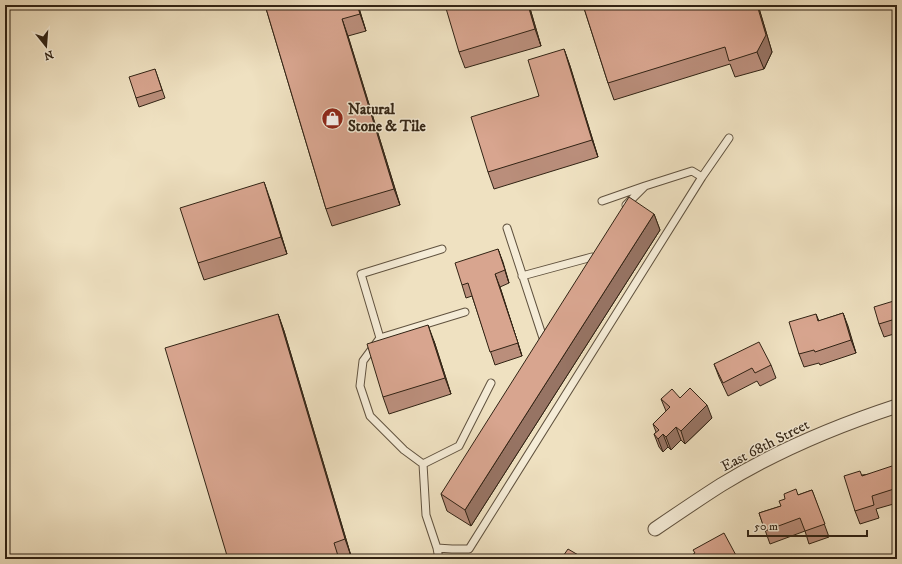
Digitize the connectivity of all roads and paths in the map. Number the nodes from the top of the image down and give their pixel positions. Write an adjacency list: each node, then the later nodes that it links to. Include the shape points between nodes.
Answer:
1 (729, 138): 2 (lane)
2 (702, 177): 3 (lane, via 692,171); 17 (lane, via 469,549)
3 (645, 186): 4 (lane); 5 (lane)
4 (602, 201)
5 (621, 210)
6 (506, 228): 9 (lane)
7 (442, 250): 11 (lane, via 361,274)
8 (592, 257): 9 (lane)
9 (522, 276): 12 (lane)
10 (465, 312): 11 (lane)
11 (380, 338): 15 (lane, via 363,361 360,386 370,416)
12 (543, 338)
13 (491, 383): 15 (lane, via 459,446)
14 (897, 406): 16 (street, East 68th Street, via 860,418 772,456 721,484)
15 (422, 464): 17 (lane, via 426,515)
16 (655, 529)
17 (437, 548): 18 (lane)
18 (439, 559)

